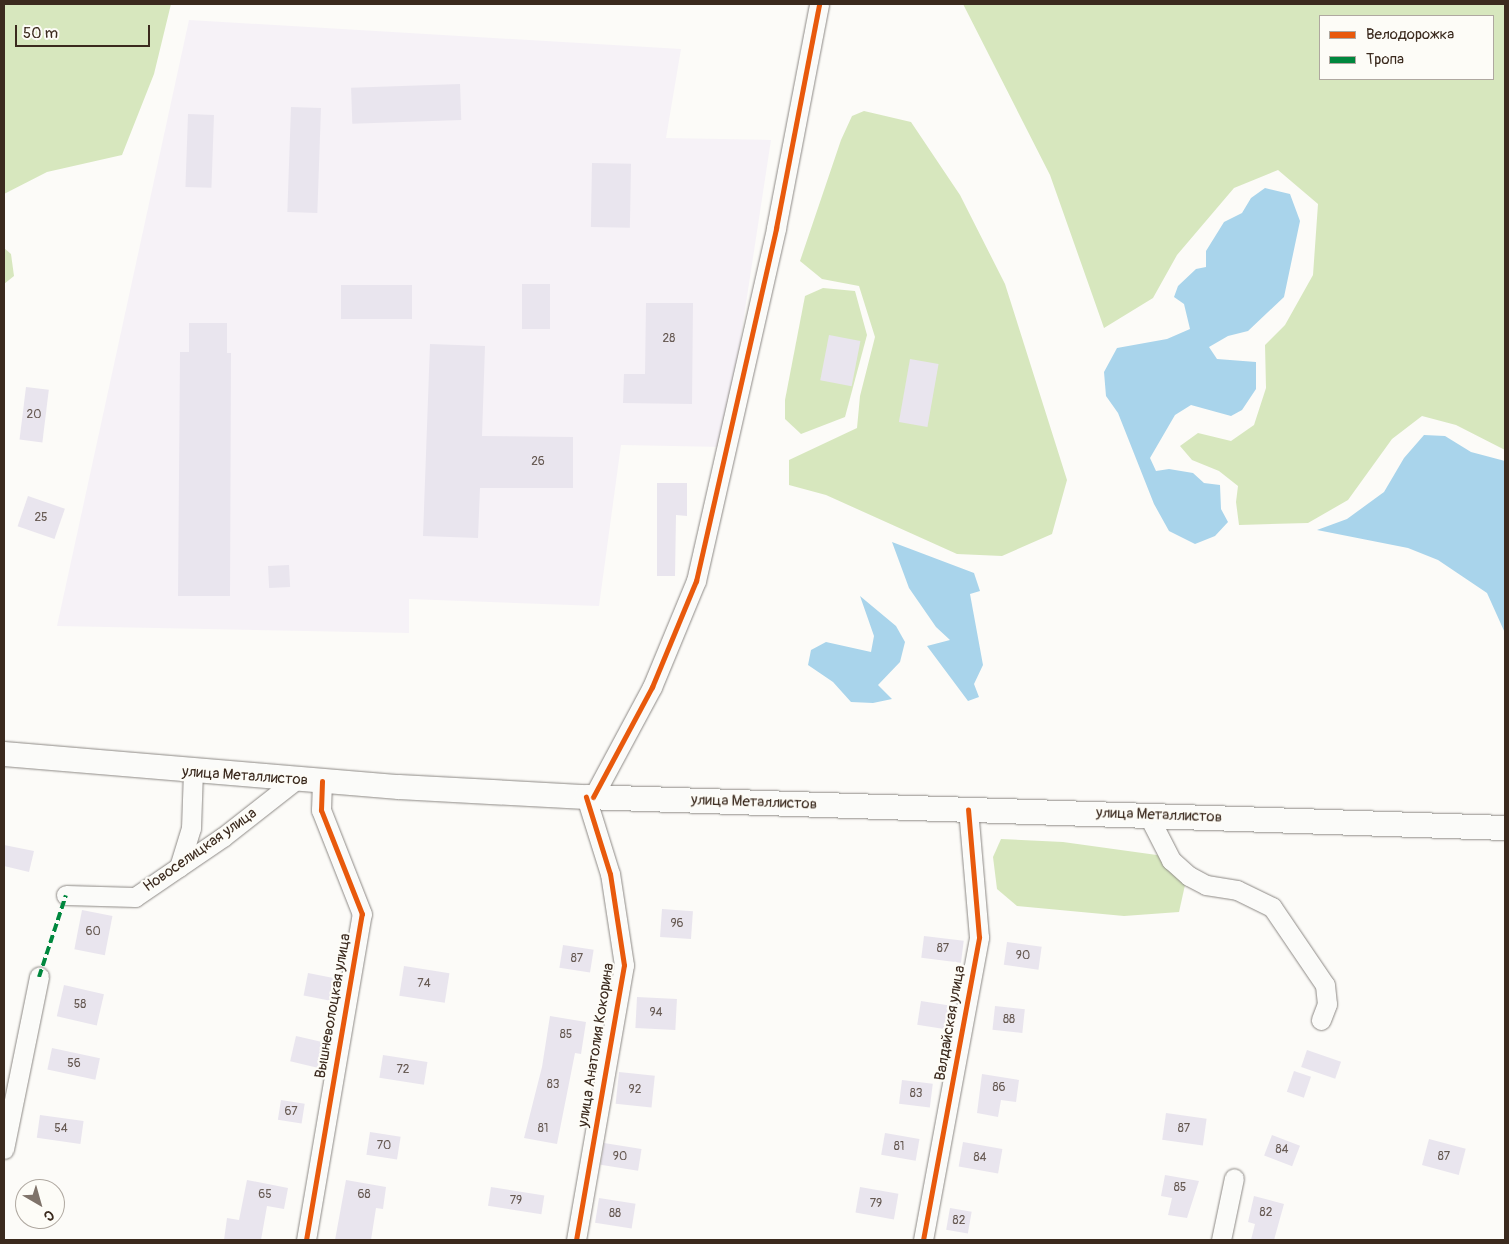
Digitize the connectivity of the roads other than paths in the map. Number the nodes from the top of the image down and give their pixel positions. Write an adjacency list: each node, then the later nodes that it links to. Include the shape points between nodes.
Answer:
1 (819, 4): 6 (street, via 776,228 696,581 652,687)
2 (4, 754): 3 (main road, улица Металлистов)
3 (193, 772): 4 (main road, улица Металлистов); 10 (street, via 191,828)
4 (297, 780): 5 (main road, улица Металлистов); 10 (street, Новоселицкая улица)
5 (322, 782): 6 (main road, улица Металлистов); 16 (street, Вышневолоцкая улица, via 321,810 362,914)
6 (590, 797): 7 (main road, улица Металлистов); 17 (street, улица Анатолия Кокорина, via 610,874 624,966)
7 (968, 809): 8 (main road, улица Металлистов); 18 (street, Валдайская улица, via 979,937)
8 (1148, 815): 9 (main road, улица Металлистов); 13 (street, via 1171,860 1188,876 1206,884 1237,890 1272,907 1325,986 1327,1004)
9 (1505, 828)
10 (179, 867): 11 (street, Новоселицкая улица, via 135,897)
11 (66, 895)
12 (39, 977): 14 (street)
13 (1321, 1020)
14 (4, 1149)
15 (1234, 1178): 19 (street)
16 (306, 1240)
17 (576, 1240)
18 (923, 1240)
19 (1221, 1240)

